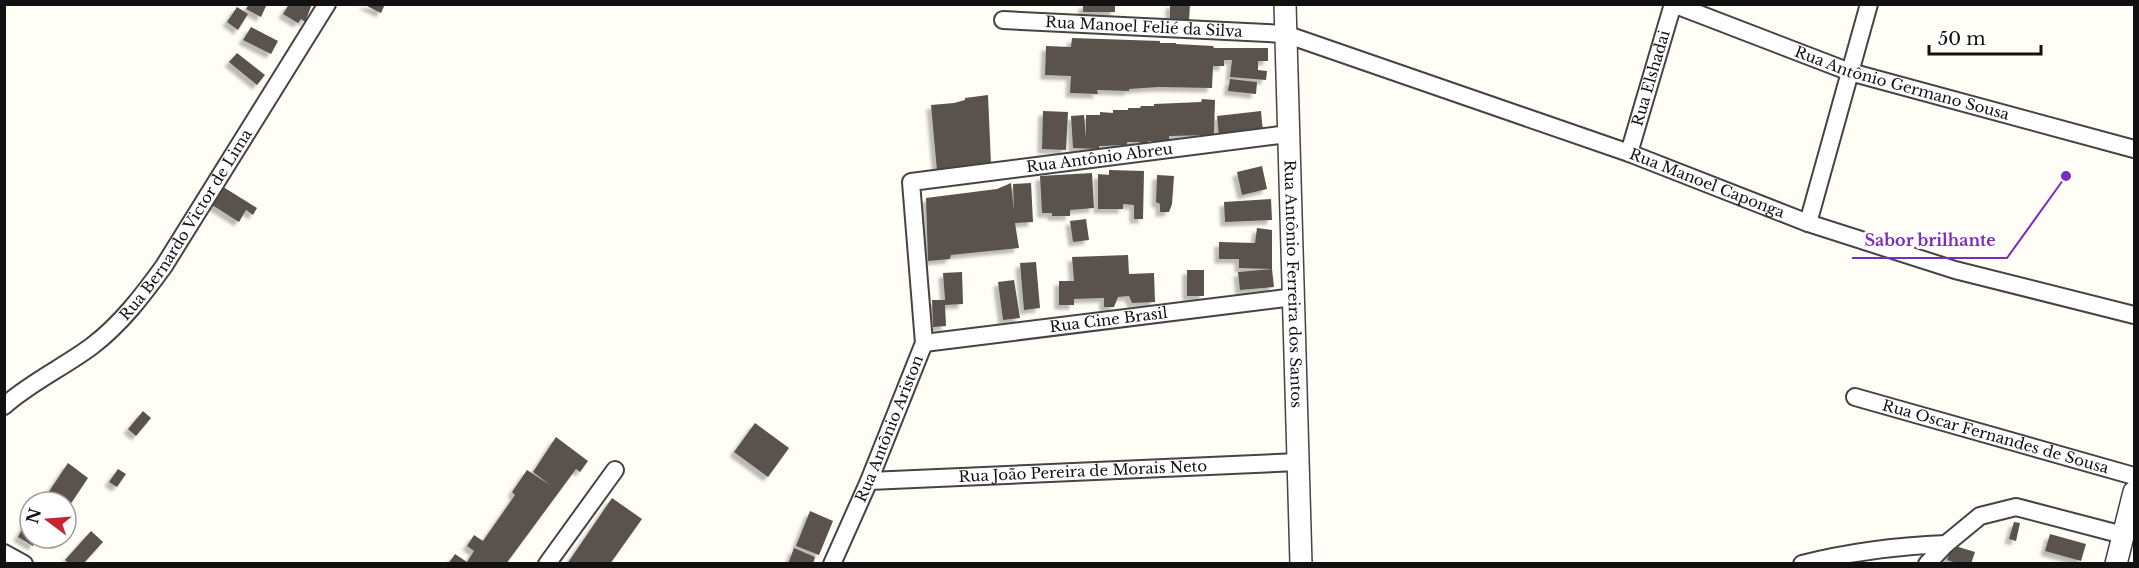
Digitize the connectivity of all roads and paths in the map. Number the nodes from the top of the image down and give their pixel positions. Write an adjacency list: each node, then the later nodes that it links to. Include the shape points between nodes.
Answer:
1 (327, 4): 17 (street, Rua Bernardo Victor de Lima, via 145,294 94,345)
2 (1285, 4): 6 (street, Rua Antônio Ferreira dos Santos)
3 (1673, 4): 7 (street, Rua Antônio Germano Sousa); 10 (street, Rua Elshadai)
4 (1869, 4): 7 (street)
5 (1004, 20): 6 (street, Rua Manoel Felié da Silva)
6 (1285, 34): 8 (street, Rua Antônio Ferreira dos Santos); 10 (street, Rua Manoel Caponga)
7 (1850, 72): 9 (street, Rua Antônio Germano Sousa); 12 (street)
8 (1288, 134): 11 (street, Rua Antônio Abreu); 13 (street, Rua Antônio Ferreira dos Santos)
9 (2134, 149)
10 (1629, 153): 12 (street, Rua Manoel Caponga)
11 (911, 182): 15 (street, Rua Antônio Ariston)
12 (1808, 223): 14 (street, Rua Manoel Caponga, via 1954,270)
13 (1294, 297): 15 (street, Rua Cine Brasil); 18 (street, Rua Antônio Ferreira dos Santos)
14 (2134, 315)
15 (924, 343): 21 (street, Rua Antônio Ariston)
16 (1855, 397): 20 (street, Rua Oscar Fernandes de Sousa)
17 (4, 406)
18 (1298, 462): 21 (street, Rua João Pereira de Morais Neto); 29 (street, Rua Antônio Ferreira dos Santos)
19 (615, 470): 27 (street)
20 (2134, 476)
21 (869, 481): 28 (street, Rua Antônio Ariston)
22 (2134, 492): 23 (street)
23 (2123, 535): 24 (street, via 2016,507 1980,516); 32 (street)
24 (1946, 544): 30 (street, via 1861,552); 31 (street)
25 (4, 553): 26 (street)
26 (24, 564)
27 (547, 564)
28 (832, 564)
29 (1301, 564)
30 (1802, 564)
31 (1927, 564)
32 (2116, 564)

